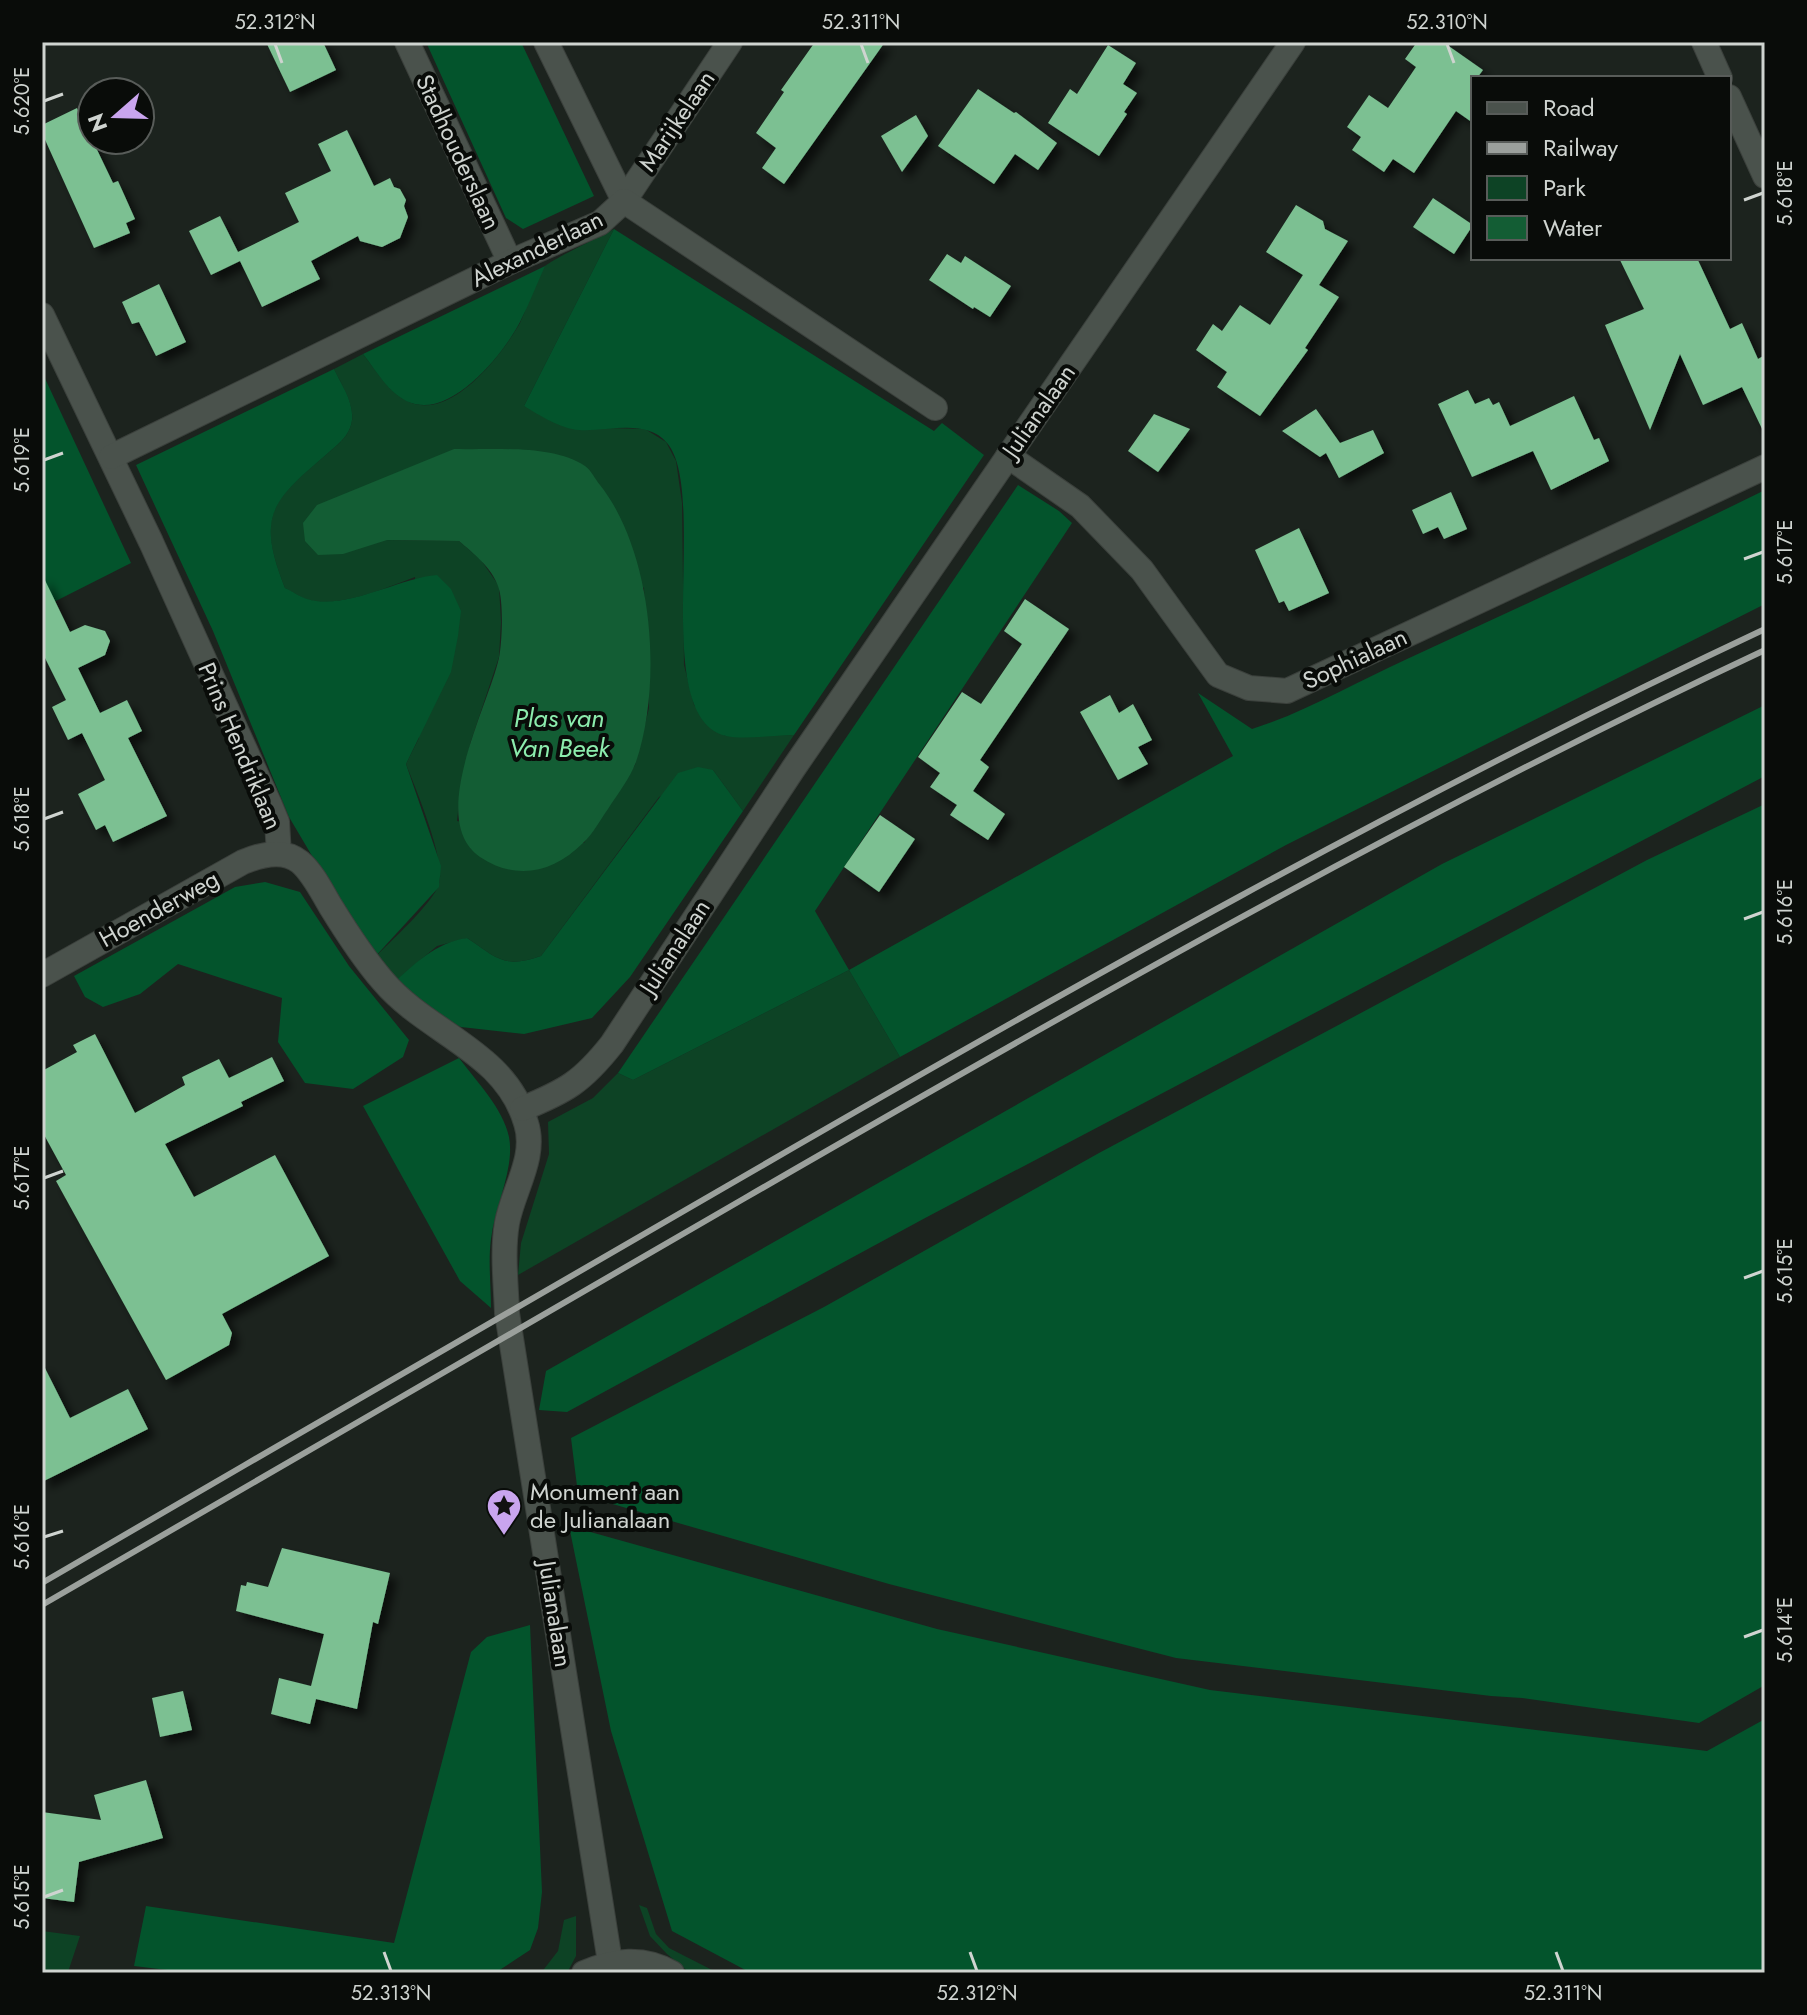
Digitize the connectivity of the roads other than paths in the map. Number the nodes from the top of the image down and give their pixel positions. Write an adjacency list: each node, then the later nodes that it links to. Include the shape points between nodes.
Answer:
1 (407, 42): 10 (street, Stadhouderslaan)
2 (546, 42): 9 (street)
3 (730, 42): 9 (street, Marijkelaan)
4 (1293, 42): 13 (street, Julianalaan)
5 (1704, 42): 6 (street)
6 (1719, 76)
7 (1731, 101): 8 (street)
8 (1765, 176)
9 (624, 201): 10 (street, Alexanderlaan, via 600,223); 12 (street, Alexanderlaan)
10 (510, 262): 14 (street, Alexanderlaan)
11 (42, 315): 14 (street, Prins Hendriklaan)
12 (935, 408)
13 (1008, 456): 15 (street, Sophialaan, via 1080,506 1142,570 1218,675 1249,688 1287,691); 18 (street, Julianalaan, via 612,1044 575,1084)
14 (111, 457): 16 (street, Prins Hendriklaan, via 270,805)
15 (1765, 467)
16 (279, 854): 17 (street, Hoenderweg, via 243,862); 18 (street, Prins Hendriklaan, via 293,857 308,871 384,983 475,1052 500,1075)
17 (42, 975)
18 (522, 1109): 19 (street, Julianalaan, via 529,1144 507,1223 507,1313)
19 (610, 1962): 20 (street); 21 (street, via 641,1961)
20 (584, 1973)
21 (672, 1973)

